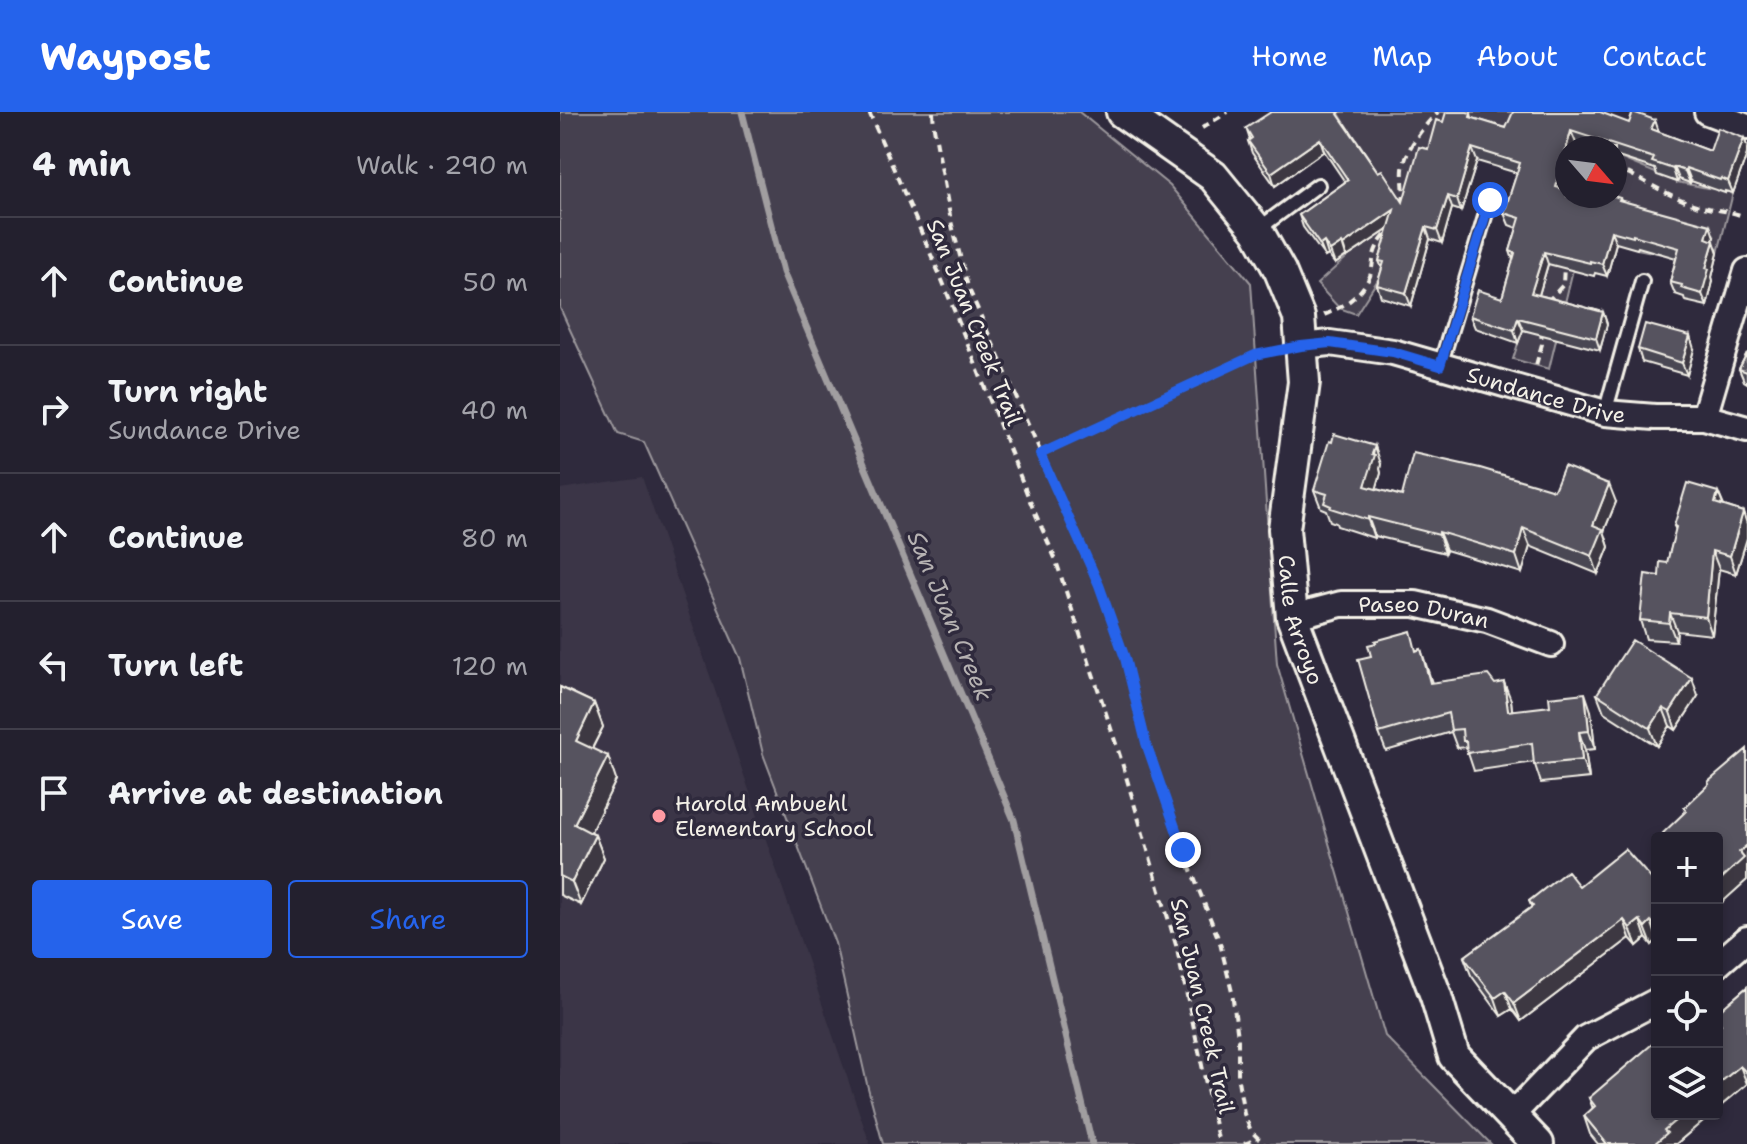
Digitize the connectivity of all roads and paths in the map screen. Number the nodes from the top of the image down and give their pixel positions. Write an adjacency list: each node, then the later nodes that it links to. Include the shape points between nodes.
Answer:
1 (869, 112): 36 (path, San Juan Creek Trail, via 1055,558 1176,945)
2 (933, 112): 28 (path, via 968,287)
3 (1122, 112): 15 (street, Calle Arroyo, via 1213,176)
4 (1228, 112): 8 (path)
5 (1707, 112): 7 (street)
6 (1435, 113): 12 (path, via 1409,151 1403,169)
7 (1747, 127)
8 (1202, 128)
9 (1627, 173): 13 (path, via 1681,200)
10 (1318, 185): 15 (lane)
11 (1490, 200): 24 (lane)
12 (1403, 208)
13 (1740, 215)
14 (1397, 218): 20 (path, via 1380,240 1358,294)
15 (1257, 230): 22 (street, Calle Arroyo, via 1299,317)
16 (1565, 254): 19 (path, via 1563,285)
17 (1747, 271): 26 (street)
18 (1642, 281): 25 (lane)
19 (1540, 310)
20 (1324, 315)
21 (1541, 321): 23 (path)
22 (1301, 346): 24 (street, Sundance Drive, via 1330,343 1393,352); 28 (path, via 1255,355); 29 (street, Calle Arroyo, via 1304,382 1284,529)
23 (1536, 365)
24 (1440, 366): 25 (street, Sundance Drive)
25 (1605, 413): 26 (street, Sundance Drive)
26 (1704, 417): 27 (street, Sundance Drive)
27 (1747, 429)
28 (1040, 454): 35 (path, via 1099,585 1162,792 1220,943 1232,992 1244,1114)
29 (1292, 617): 30 (street, Paseo Duran, via 1341,604 1415,604 1487,620); 34 (street, Calle Arroyo, via 1454,1056)
30 (1551, 644)
31 (1747, 939): 32 (street)
32 (1723, 960)
33 (1651, 1004): 34 (street, via 1586,1038)
34 (1511, 1116): 39 (street, Calle Arroyo)
35 (1258, 1139): 37 (path); 38 (path)
36 (1219, 1144)
37 (1244, 1144)
38 (1264, 1144)
39 (1538, 1144)

